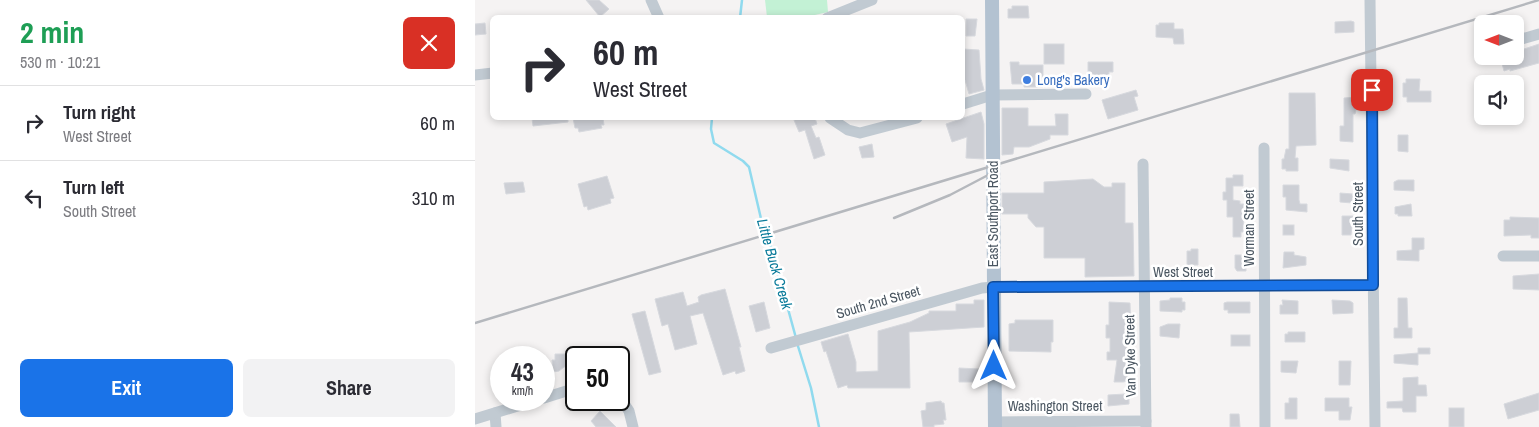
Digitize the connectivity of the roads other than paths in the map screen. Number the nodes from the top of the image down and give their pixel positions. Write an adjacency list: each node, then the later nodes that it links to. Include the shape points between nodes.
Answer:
1 (651, 0): 5 (street)
2 (872, 0): 6 (street)
3 (991, 0): 12 (main road, East Southport Road)
4 (1370, 0): 20 (street, South Street)
5 (658, 15)
6 (834, 15)
7 (1539, 34): 8 (street)
8 (1524, 38)
9 (490, 74): 10 (street)
10 (475, 76)
11 (1086, 94): 12 (street)
12 (992, 95): 13 (street); 22 (main road, East Southport Road)
13 (965, 103)
14 (833, 120): 15 (street, via 853,132 864,133)
15 (910, 120)
16 (1264, 148): 21 (street, Worman Street)
17 (1143, 164): 23 (street, Van Dyke Street)
18 (1503, 256): 19 (street)
19 (1539, 256)
20 (1373, 285): 21 (street, West Street); 34 (street, South Street)
21 (1264, 286): 23 (street, West Street); 33 (street, Worman Street)
22 (993, 287): 23 (street, West Street); 24 (street, South 2nd Street); 29 (main road, East Southport Road)
23 (1144, 287): 30 (street, Van Dyke Street)
24 (771, 348)
25 (501, 411): 27 (street)
26 (629, 411): 32 (street)
27 (495, 413): 28 (street); 31 (street)
28 (475, 419)
29 (995, 424): 30 (street, Washington Street)
30 (1146, 424)
31 (496, 427)
32 (633, 427)
33 (1265, 427)
34 (1375, 427)

